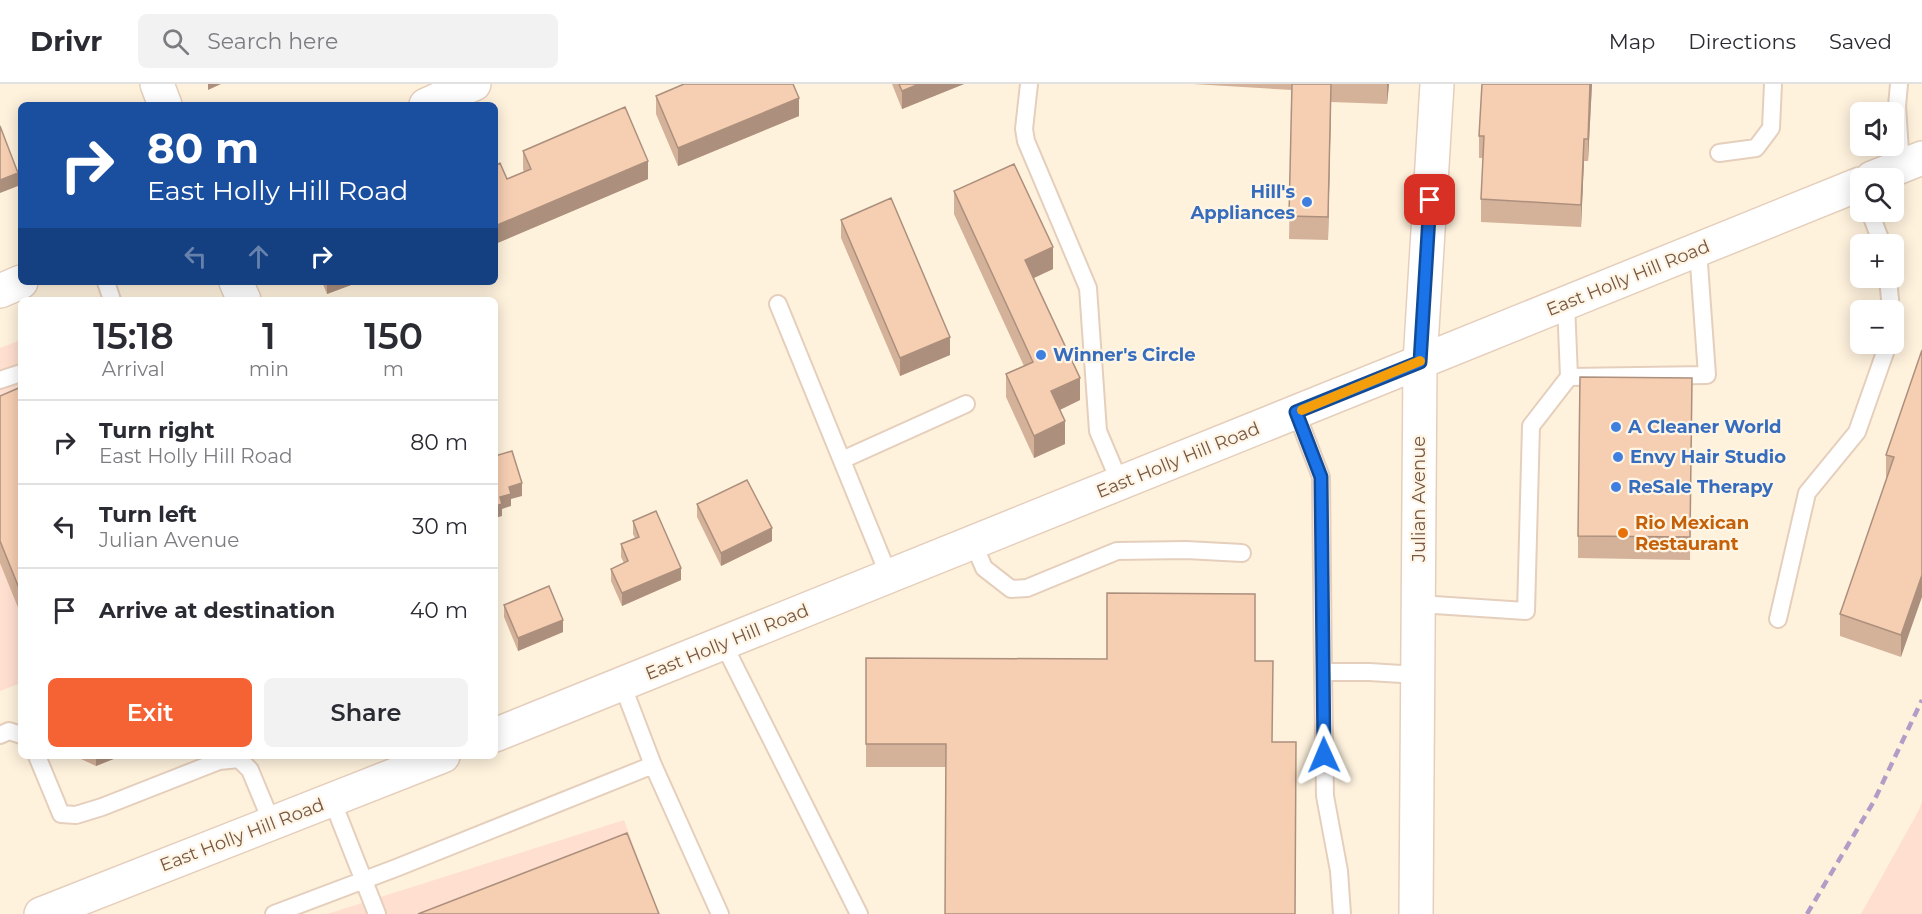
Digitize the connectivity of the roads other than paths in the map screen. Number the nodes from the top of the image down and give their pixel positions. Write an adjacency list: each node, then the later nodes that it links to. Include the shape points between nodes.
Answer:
1 (157, 84): 7 (street)
2 (474, 84): 8 (street)
3 (1029, 84): 26 (lane, via 1026,141 1088,288 1098,431)
4 (1437, 84): 19 (street, Julian Avenue)
5 (1773, 84): 9 (lane, via 1771,128 1756,148)
6 (1899, 84): 10 (lane, via 1897,106)
7 (164, 102)
8 (433, 102)
9 (1719, 153)
10 (1912, 162): 11 (street)
11 (1897, 168)
12 (1850, 188): 13 (street, East Holly Hill Road)
13 (1698, 250): 16 (street, East Holly Hill Road); 21 (lane, via 1707,375)
14 (18, 283): 15 (street)
15 (0, 291)
16 (1566, 303): 19 (street, East Holly Hill Road); 21 (lane)
17 (778, 304): 25 (lane)
18 (1884, 354): 31 (lane, via 1857,432 1807,493)
19 (1420, 362): 24 (street, East Holly Hill Road); 30 (street, Julian Avenue)
20 (18, 374): 22 (lane)
21 (1569, 377): 30 (lane, via 1531,426 1526,611)
22 (0, 380)
23 (966, 404): 25 (lane)
24 (1296, 412): 26 (street, East Holly Hill Road); 33 (lane, via 1321,477)
25 (842, 460): 29 (lane)
26 (1120, 483): 27 (street, East Holly Hill Road)
27 (973, 542): 28 (lane, via 984,568 1011,589 1027,588 1117,551); 29 (street, East Holly Hill Road)
28 (1242, 553)
29 (889, 576): 32 (street, East Holly Hill Road)
30 (1419, 604): 34 (street, Julian Avenue)
31 (1778, 619)
32 (723, 643): 35 (street, East Holly Hill Road); 51 (lane)
33 (1323, 672): 34 (lane); 52 (lane, via 1324,796 1339,871)
34 (1418, 675): 53 (street, Julian Avenue)
35 (622, 684): 37 (street, East Holly Hill Road); 43 (lane)
36 (18, 734): 38 (lane, via 9,731)
37 (498, 734)
38 (0, 735)
39 (38, 759): 40 (lane, via 61,814 76,815)
40 (229, 759)
41 (241, 759): 45 (lane, via 250,770)
42 (432, 759): 44 (street, East Holly Hill Road)
43 (653, 765): 46 (lane); 50 (lane)
44 (332, 800): 45 (street, East Holly Hill Road); 46 (lane)
45 (272, 823): 47 (street, East Holly Hill Road)
46 (363, 879): 48 (lane); 49 (lane)
47 (41, 914)
48 (274, 914)
49 (377, 914)
50 (720, 914)
51 (859, 914)
52 (1342, 914)
53 (1416, 914)

